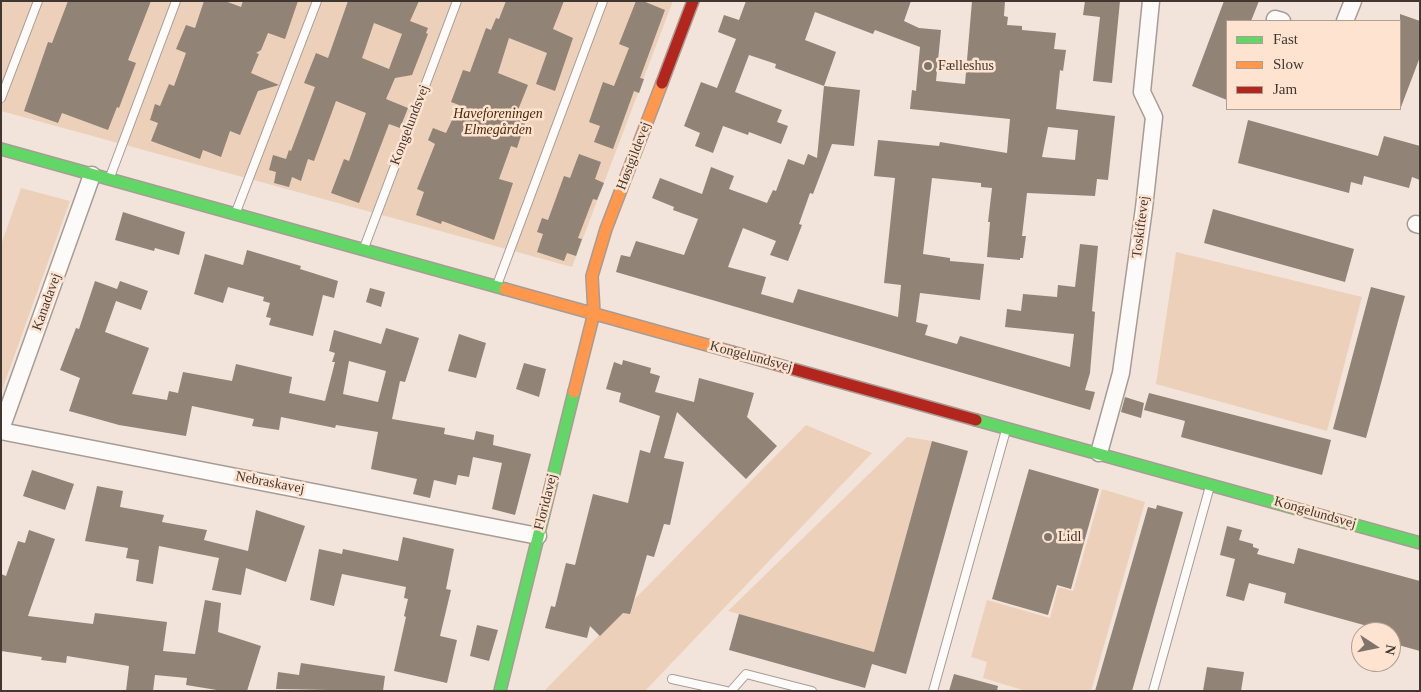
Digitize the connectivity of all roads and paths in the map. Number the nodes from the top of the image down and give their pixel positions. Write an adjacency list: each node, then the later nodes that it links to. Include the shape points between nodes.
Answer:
1 (38, 1): 10 (lane)
2 (176, 1): 13 (lane)
3 (316, 1): 14 (lane)
4 (456, 1): 15 (lane, Kongelundsvej)
5 (603, 1): 16 (lane)
6 (693, 1): 17 (street, Høstgildevej, via 606,229 592,276)
7 (1151, 1): 20 (street, Toskiftevej, via 1142,92 1154,117 1144,208 1121,373)
8 (1353, 1): 9 (street)
9 (1345, 20)
10 (1, 98)
11 (1, 149): 12 (street, Kongelundsvej)
12 (92, 175): 13 (street, Kongelundsvej); 19 (street, Kanadavej)
13 (109, 179): 14 (street, Kongelundsvej)
14 (235, 215): 15 (street, Kongelundsvej)
15 (363, 250): 16 (street, Kongelundsvej)
16 (496, 287): 17 (street, Kongelundsvej)
17 (594, 314): 18 (street, Kongelundsvej); 22 (street, Floridavej)
18 (1006, 428): 20 (street, Kongelundsvej); 29 (lane)
19 (1, 430): 22 (street, Nebraskavej)
20 (1100, 453): 21 (street, Kongelundsvej)
21 (1210, 484): 23 (street, Kongelundsvej); 30 (lane)
22 (538, 536): 25 (street, Floridavej)
23 (1420, 543)
24 (672, 679): 26 (lane)
25 (500, 691)
26 (726, 691)
27 (730, 691): 28 (lane, via 746,674)
28 (812, 691)
29 (933, 691)
30 (1153, 691)

